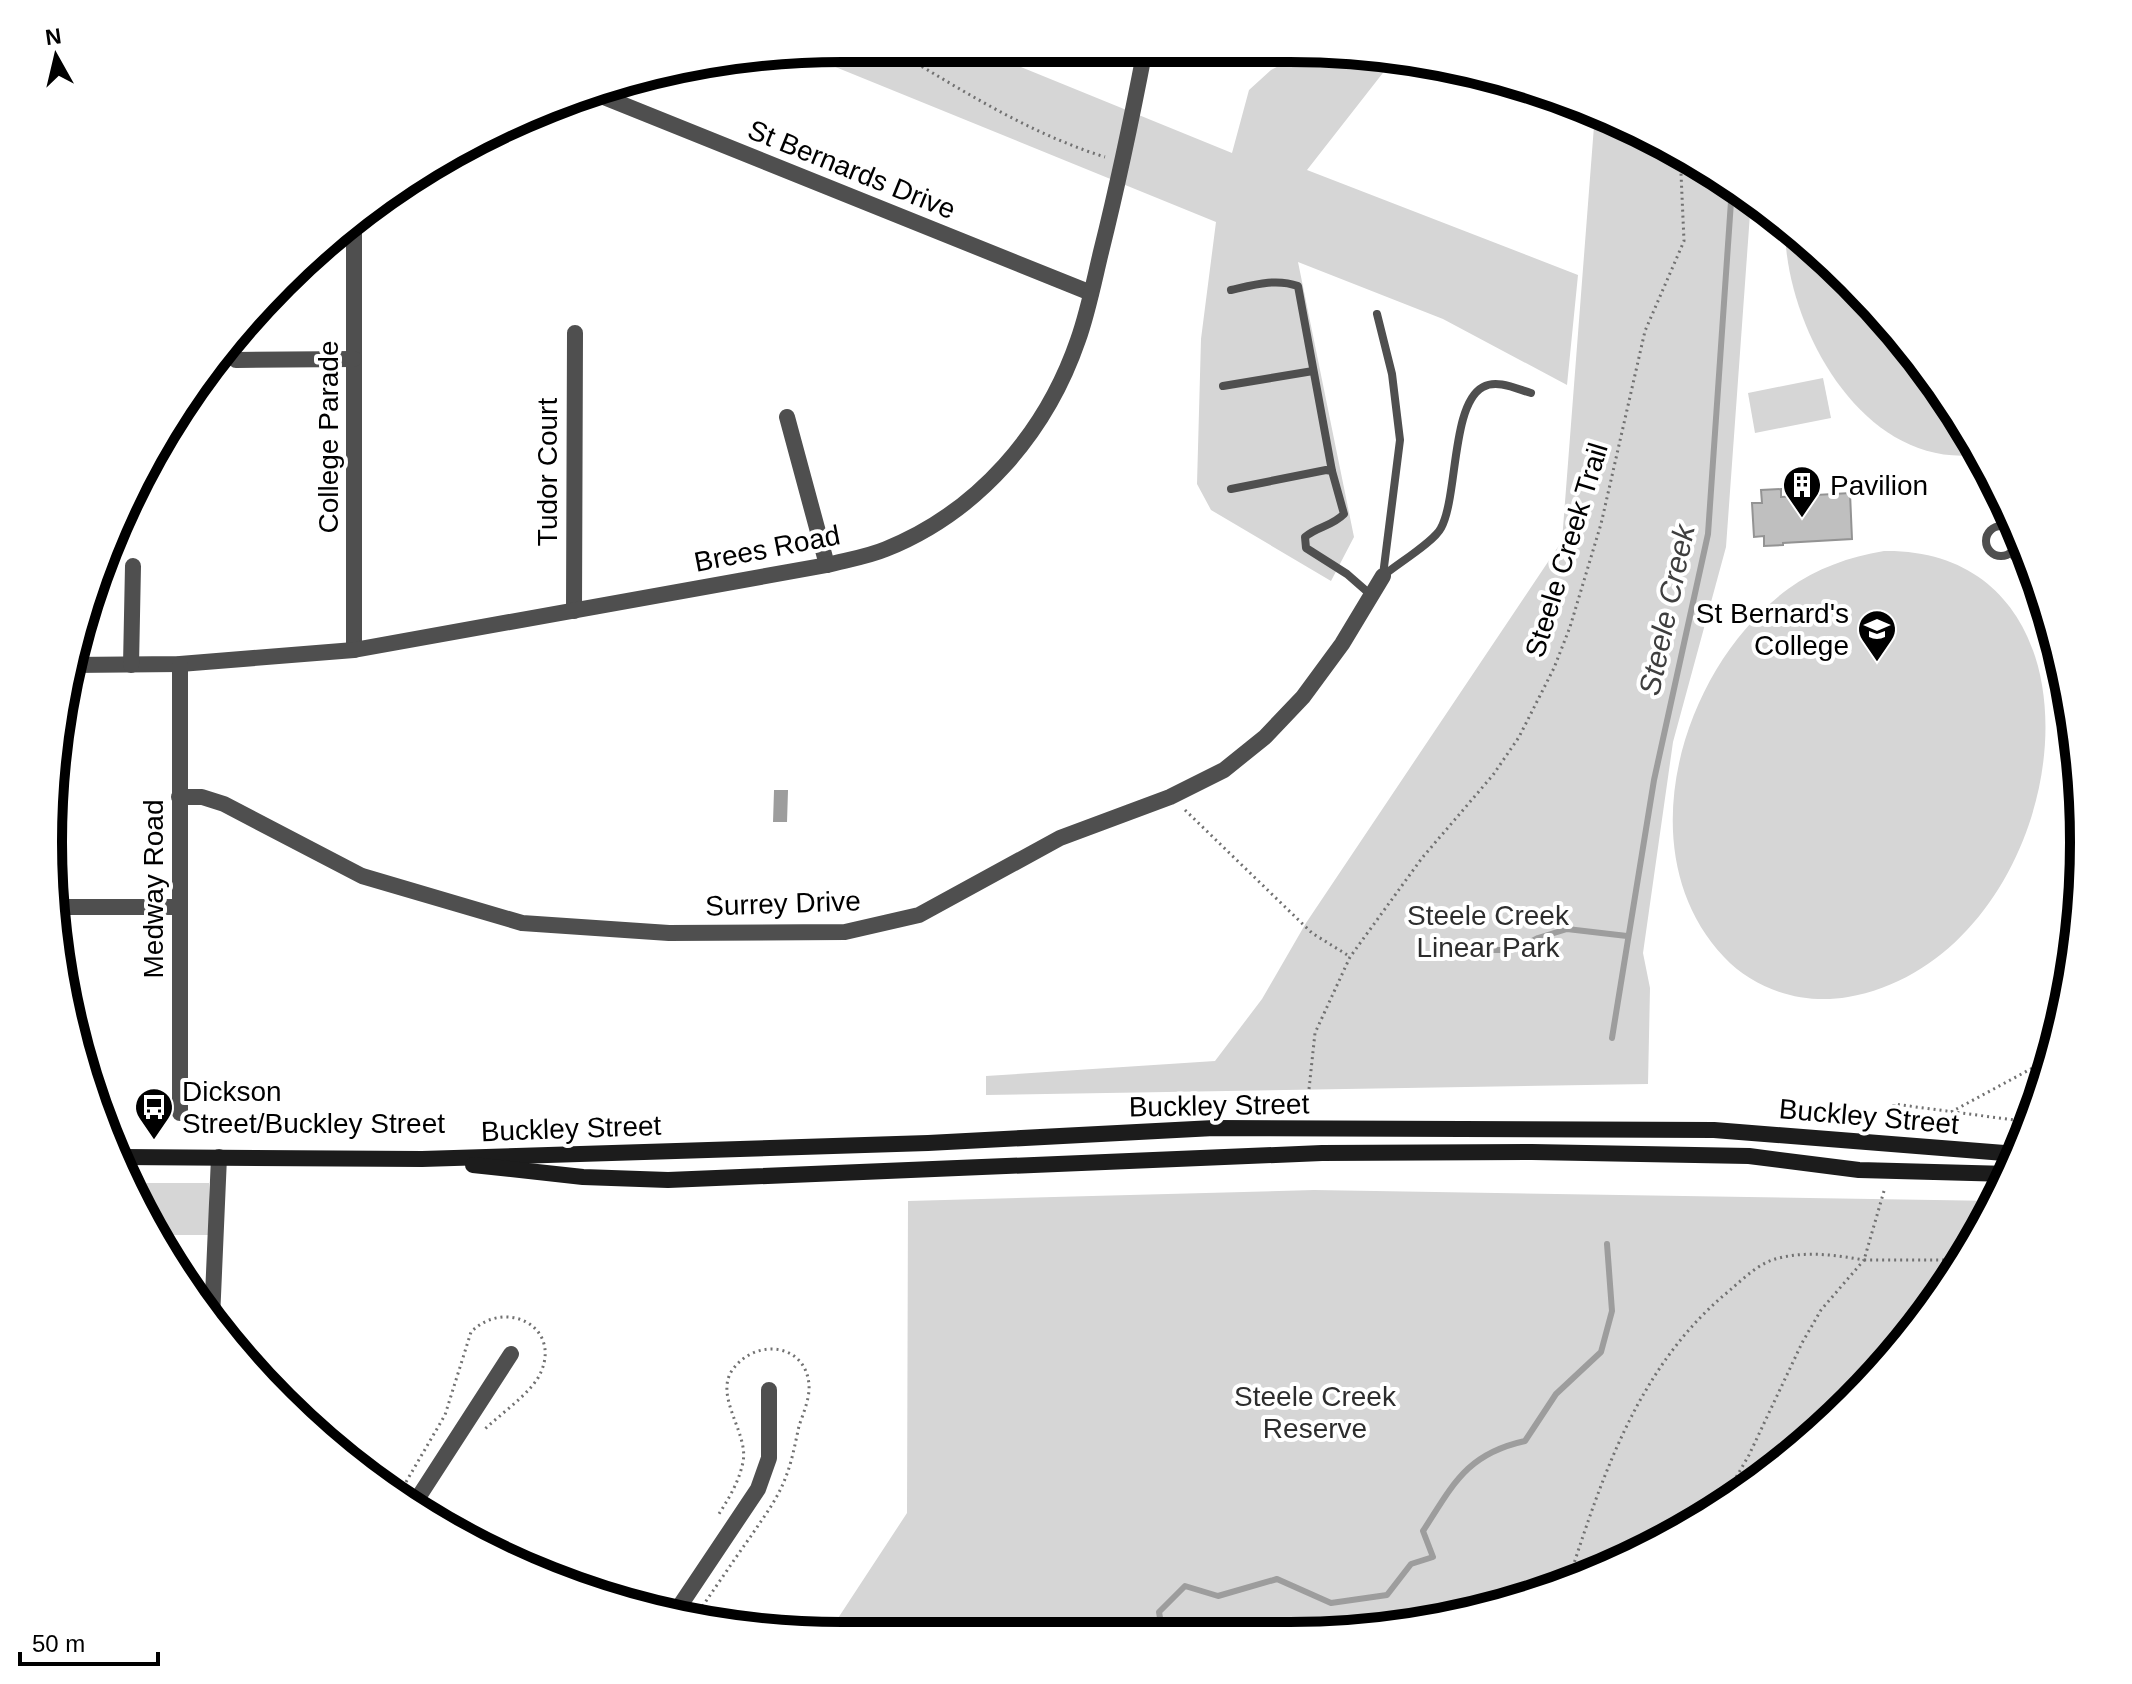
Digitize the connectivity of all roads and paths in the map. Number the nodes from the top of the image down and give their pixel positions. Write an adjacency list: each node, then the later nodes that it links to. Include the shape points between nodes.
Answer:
1 (915, 62): 4 (path, via 1065,144)
2 (1142, 62): 4 (street, Brees Road)
3 (607, 98): 8 (street, St Bernards Drive)
4 (1123, 163): 8 (street, Brees Road)
5 (1681, 167): 34 (path, Steele Creek Trail, via 1684,241 1645,331 1601,524 1554,668 1493,775 1422,858)
6 (354, 234): 11 (street, College Parade)
7 (1231, 290): 13 (lane, via 1267,282 1298,286)
8 (1091, 293): 21 (street, Brees Road, via 1061,382 1005,467 929,527 885,550)
9 (1377, 314): 23 (lane, via 1400,440)
10 (575, 333): 25 (street, Tudor Court)
11 (354, 359): 12 (street); 26 (street, College Parade)
12 (236, 360)
13 (1313, 371): 14 (lane); 17 (lane)
14 (1223, 386)
15 (1531, 393): 23 (lane, via 1498,384 1482,387 1472,398 1440,530)
16 (787, 417): 21 (street)
17 (1332, 471): 18 (lane); 24 (lane, via 1344,514 1305,537 1306,548)
18 (1231, 489)
19 (2004, 529): 20 (lane, via 1991,528 1985,538 1990,551)
20 (2014, 552)
21 (827, 565): 25 (street, Brees Road)
22 (133, 566): 29 (street)
23 (1383, 576): 24 (street, Surrey Drive)
24 (1371, 595): 31 (street, Surrey Drive, via 1303,697 1265,737 1224,770)
25 (574, 611): 26 (street, Brees Road)
26 (354, 650): 27 (street, Brees Road)
27 (180, 664): 29 (street, Brees Road); 30 (street, Medway Road)
28 (83, 665): 29 (street, Brees Road)
29 (131, 665)
30 (179, 797): 31 (street, Surrey Drive, via 224,804 362,876 522,923 669,933 845,932 919,915 1060,838); 33 (street, Medway Road)
31 (1170, 797): 34 (path, via 1312,933)
32 (65, 907): 33 (street)
33 (178, 907): 38 (street, Medway Road)
34 (1350, 957): 36 (path, Steele Creek Trail, via 1315,1033)
35 (2037, 1066): 37 (path)
36 (1309, 1089)
37 (1951, 1112): 39 (path); 40 (path, via 1894,1104)
38 (180, 1113)
39 (2018, 1121)
40 (1892, 1124)
41 (2005, 1153): 44 (main road, Buckley Street, via 1714,1130 1214,1128)
42 (129, 1157): 43 (main road, Buckley Street)
43 (219, 1157): 44 (main road, Buckley Street); 49 (street)
44 (422, 1159): 45 (main road, Buckley Street, via 583,1177 668,1180 1322,1153 1749,1156 1859,1170)
45 (1996, 1174)
46 (1884, 1191): 47 (path)
47 (1864, 1260): 48 (path); 52 (path, via 1821,1310); 54 (path, via 1834,1254 1779,1258 1756,1268 1699,1316 1631,1413)
48 (1948, 1260)
49 (213, 1303)
50 (511, 1354): 53 (street)
51 (769, 1390): 55 (street, via 769,1458 758,1489)
52 (1732, 1485)
53 (419, 1497)
54 (1572, 1569)
55 (681, 1605)

